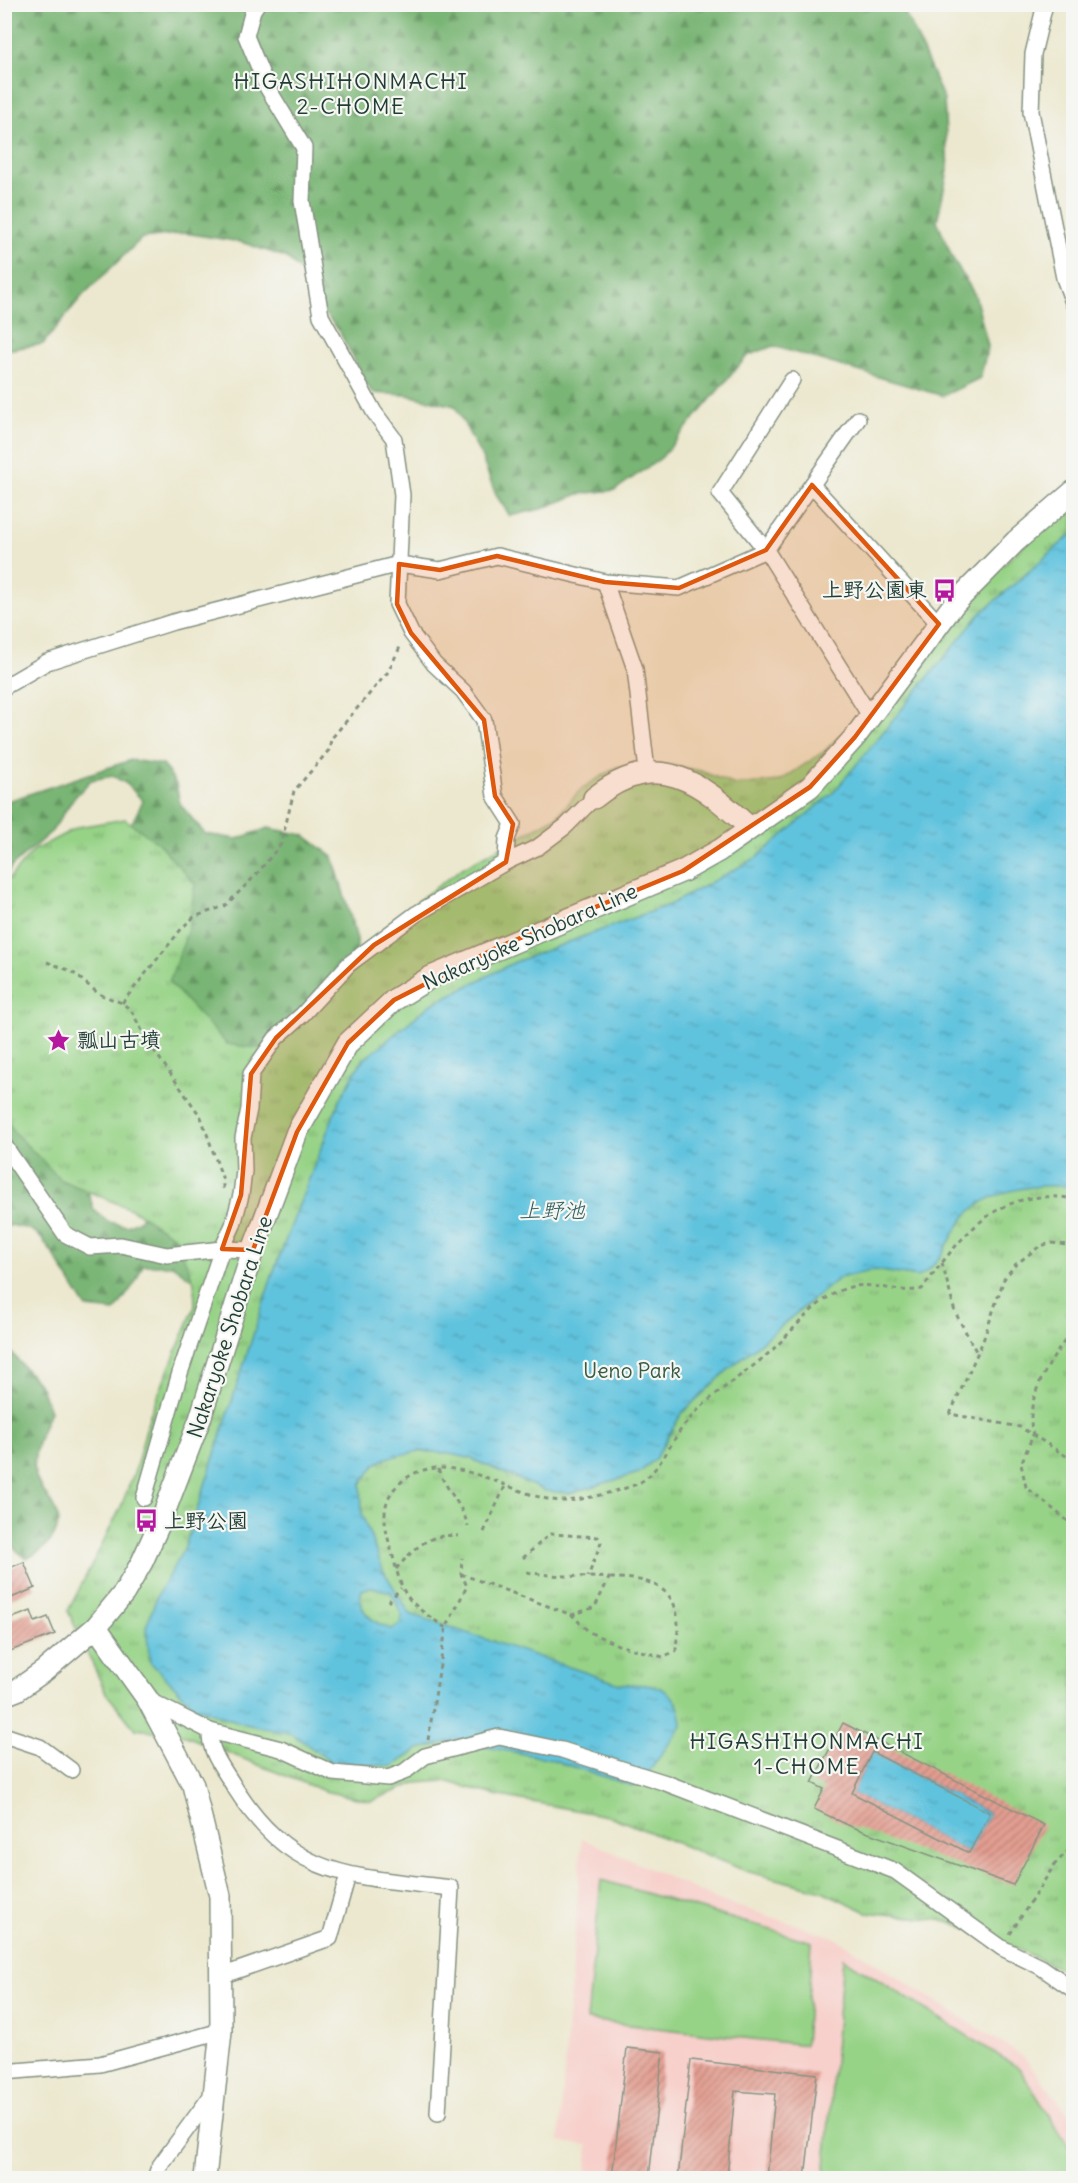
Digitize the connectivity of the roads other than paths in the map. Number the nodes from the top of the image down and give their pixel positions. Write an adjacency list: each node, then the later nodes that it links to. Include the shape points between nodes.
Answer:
1 (257, 4): 9 (street, via 246,36 267,87 304,148 302,201 321,316 374,412 394,439 402,495)
2 (1045, 4): 3 (street, via 1033,54 1031,112 1064,278)
3 (1074, 305)
4 (792, 380): 8 (street, via 720,494)
5 (858, 419): 6 (street)
6 (812, 485): 8 (street); 11 (street)
7 (1074, 491): 11 (main road, Nakaryoke Shobara Line, via 1016,541)
8 (766, 550): 10 (street, via 679,588); 13 (street)
9 (399, 564): 10 (street, via 440,570 497,556); 12 (street, via 163,626 47,662); 17 (street, via 397,604 411,633 484,720 495,796 513,824 507,838)
10 (605, 582): 14 (street, via 635,669)
11 (939, 624): 13 (main road, Nakaryoke Shobara Line)
12 (4, 687)
13 (870, 716): 16 (main road, Nakaryoke Shobara Line, via 810,787)
14 (647, 771): 15 (main road, via 612,783); 16 (main road, via 692,782 715,796)
15 (594, 798): 17 (street, via 538,847)
16 (750, 828): 20 (main road, Nakaryoke Shobara Line, via 683,871 431,977 394,1000 348,1043 314,1101 297,1132)
17 (506, 862): 19 (street, via 416,914 349,964 276,1038 251,1074 241,1195)
18 (4, 1145): 19 (street, via 65,1234 90,1247 121,1245 167,1255)
19 (222, 1249): 20 (street); 21 (street, via 180,1373)
20 (253, 1250): 22 (main road, Nakaryoke Shobara Line, via 200,1419 162,1518 124,1593)
21 (144, 1498)
22 (96, 1627): 23 (main road, Nakaryoke Shobara Line, via 44,1671); 24 (main road)
23 (4, 1695)
24 (148, 1700): 25 (street); 29 (main road, via 193,1785 206,1833 220,1896)
25 (210, 1731): 28 (street, via 209,1746 244,1802 275,1839 298,1857); 30 (street, via 281,1749 333,1773 388,1778 404,1772 425,1756 499,1737 562,1750 666,1783 895,1871 1002,1948 1041,1967)
26 (4, 1735): 27 (street, via 40,1747)
27 (71, 1770)
28 (348, 1875): 29 (street, via 330,1938); 34 (street, via 451,1888)
29 (221, 1976): 31 (main road)
30 (1074, 1990)
31 (221, 2031): 32 (street, via 100,2064); 33 (main road)
32 (4, 2072)
33 (214, 2092): 35 (street); 36 (main road)
34 (438, 2113)
35 (155, 2178)
36 (205, 2178)

